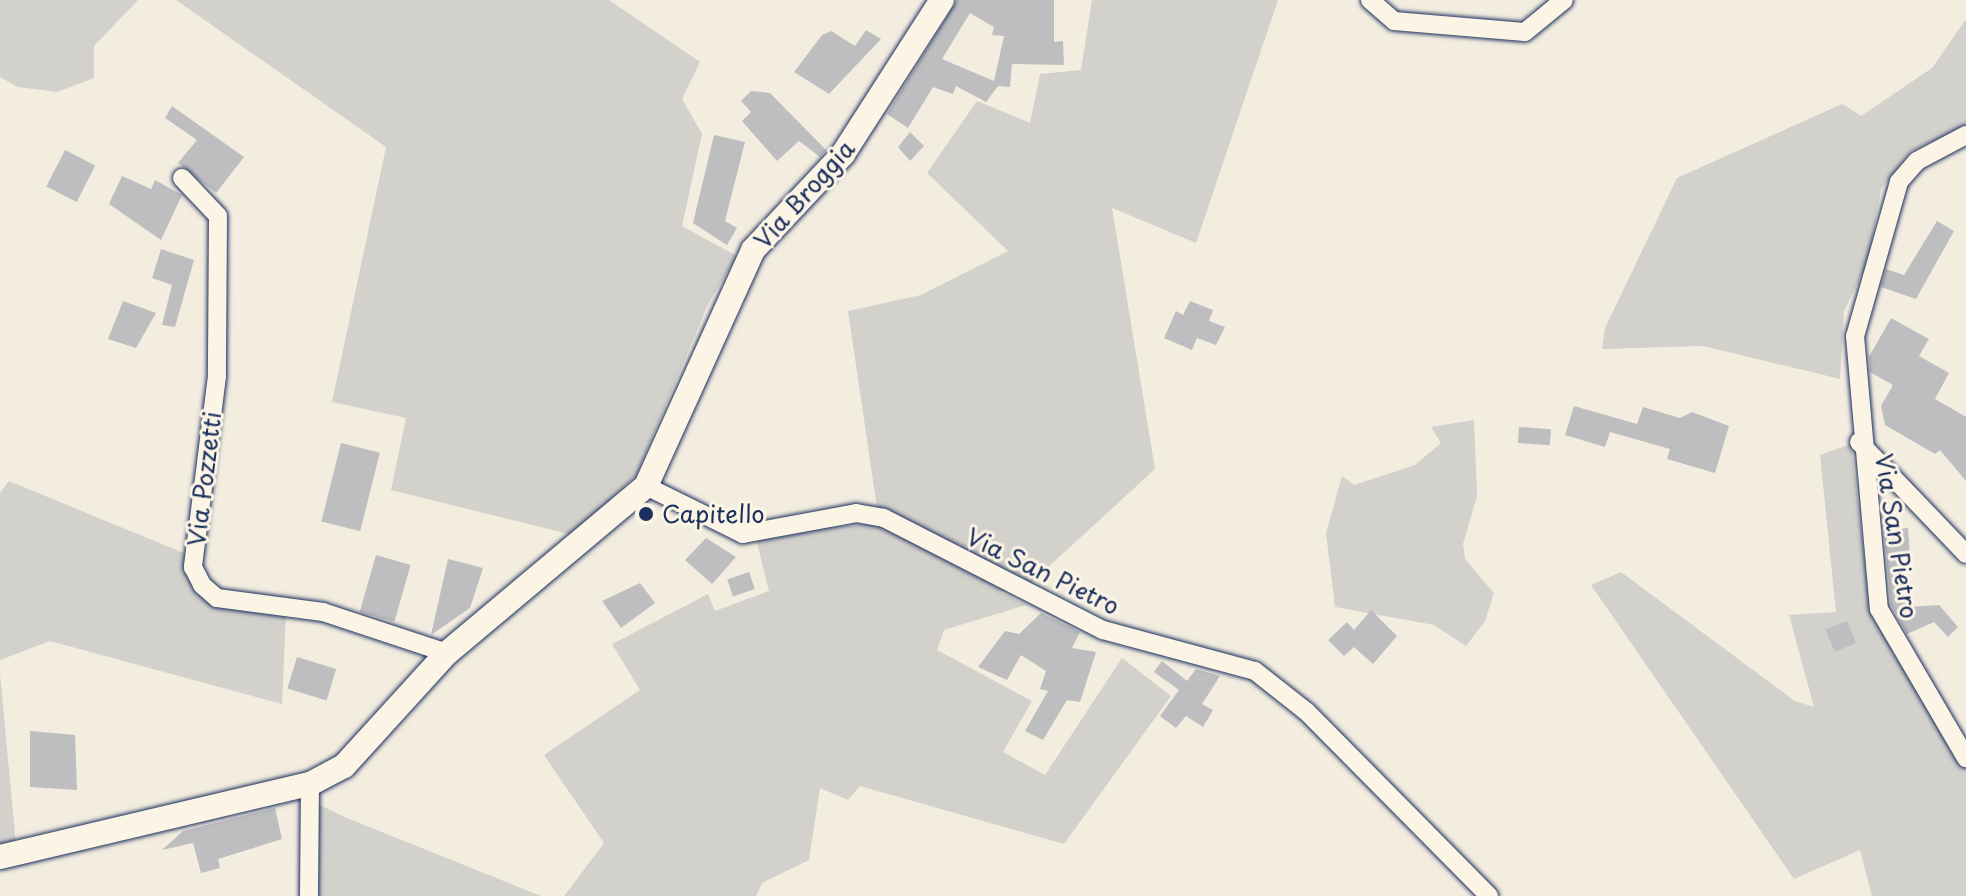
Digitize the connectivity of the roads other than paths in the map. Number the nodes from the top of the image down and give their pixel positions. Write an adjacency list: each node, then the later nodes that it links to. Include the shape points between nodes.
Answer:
1 (942, 0): 7 (street, Via Broggia, via 843,154 753,250 695,365)
2 (1370, 0): 3 (street, via 1394,21 1525,32)
3 (1564, 0)
4 (1966, 135): 6 (street, Via San Pietro, via 1917,161 1899,182 1855,336)
5 (182, 178): 9 (street, Via Pozzetti, via 218,216 217,376 193,567 202,585 217,598 323,612)
6 (1859, 442): 8 (street); 10 (street, Via San Pietro, via 1879,609)
7 (646, 486): 9 (street); 14 (street, Via San Pietro, via 743,534 856,513 884,518 1103,630 1255,671 1307,712)
8 (1966, 554)
9 (447, 653): 11 (street, via 344,766)
10 (1966, 758)
11 (310, 784): 12 (street); 13 (street)
12 (0, 857)
13 (309, 896)
14 (1489, 896)

